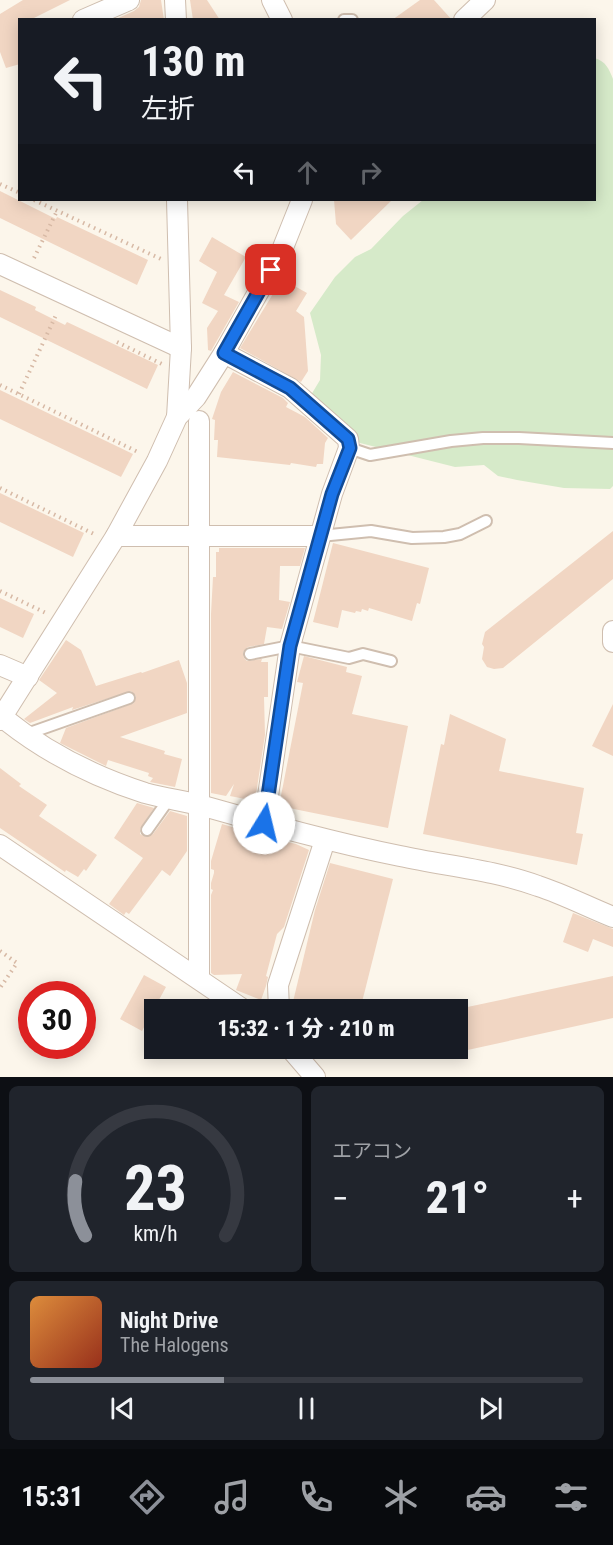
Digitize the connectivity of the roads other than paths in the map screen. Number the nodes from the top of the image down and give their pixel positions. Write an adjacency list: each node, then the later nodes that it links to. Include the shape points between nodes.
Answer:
1 (129, 0): 5 (street)
2 (175, 0): 6 (street)
3 (272, 0): 7 (street)
4 (485, 0): 8 (street)
5 (88, 18)
6 (176, 18)
7 (281, 18)
8 (466, 18)
9 (177, 201): 12 (street)
10 (302, 201): 13 (street, via 282,250)
11 (0, 264): 12 (street)
12 (181, 348): 14 (street)
13 (224, 353): 14 (street, via 196,397); 17 (street, via 290,388 348,439)
14 (177, 417): 21 (street)
15 (198, 422): 19 (street)
16 (613, 443): 17 (lane, via 483,438 370,455)
17 (350, 448): 20 (street)
18 (486, 521): 20 (lane, via 444,537 412,538 371,531)
19 (199, 536): 20 (street); 21 (street); 33 (street)
20 (320, 536): 24 (street)
21 (114, 539): 28 (street)
22 (613, 631): 23 (street)
23 (613, 642)
24 (290, 646): 25 (lane); 26 (lane, via 349,658 363,654); 34 (street)
25 (250, 654)
26 (391, 661)
27 (0, 665): 28 (street)
28 (28, 677): 30 (street)
29 (129, 698): 31 (lane)
30 (1, 718): 31 (street)
31 (24, 735): 32 (street, via 63,760 101,777)
32 (169, 799): 33 (street); 35 (lane)
33 (199, 805): 34 (street); 39 (street)
34 (264, 823): 36 (street)
35 (147, 830)
36 (325, 840): 38 (street, via 500,875 538,886); 41 (street, via 278,985)
37 (0, 845): 39 (street)
38 (613, 918)
39 (199, 979): 40 (street)
40 (228, 999)
41 (279, 999)
42 (299, 1059): 43 (street)
43 (315, 1077)

